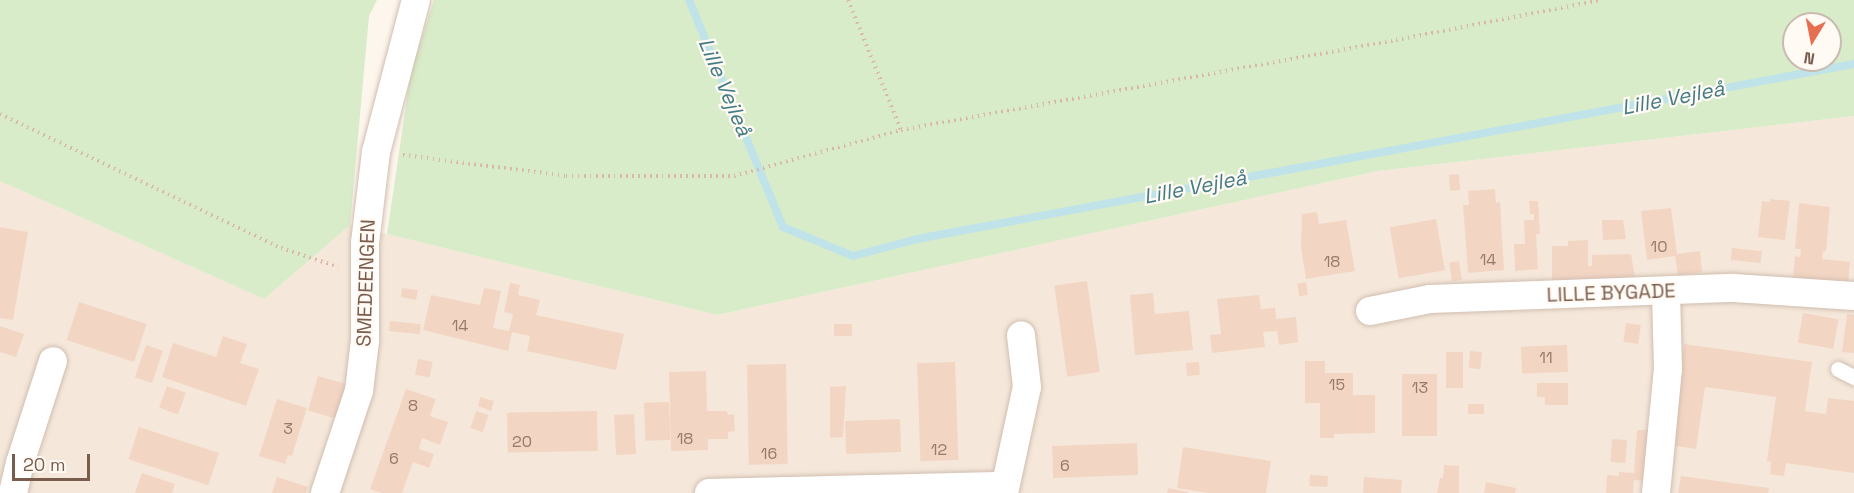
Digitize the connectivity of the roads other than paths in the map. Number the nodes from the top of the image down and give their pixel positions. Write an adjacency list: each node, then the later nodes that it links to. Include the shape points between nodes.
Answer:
1 (416, 0): 12 (street, SMEDEENGEN, via 376,152 364,243 365,341 359,391)
2 (1666, 291): 3 (street, LILLE BYGADE, via 1734,288); 4 (street, LILLE BYGADE, via 1430,298); 14 (street, via 1668,369)
3 (1854, 296)
4 (1370, 311)
5 (1021, 334): 9 (street, via 1027,387)
6 (54, 361): 11 (street)
7 (1838, 369): 8 (lane)
8 (1854, 377)
9 (1004, 489): 10 (street)
10 (852, 491): 13 (street)
11 (13, 493)
12 (325, 493)
13 (710, 493)
14 (1656, 493)

